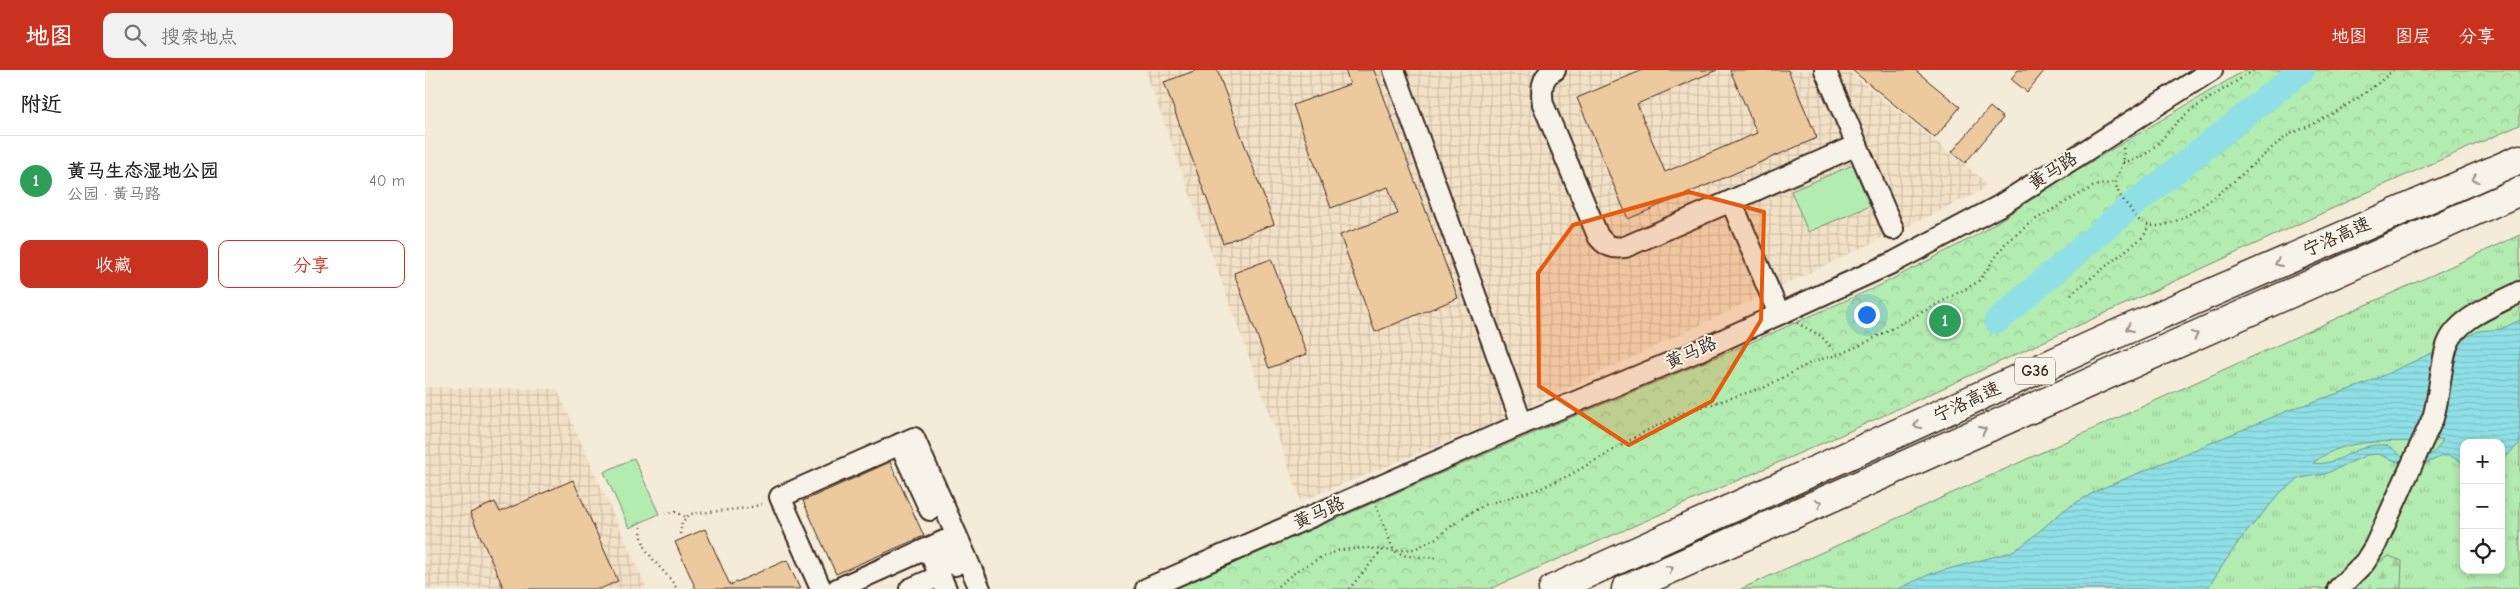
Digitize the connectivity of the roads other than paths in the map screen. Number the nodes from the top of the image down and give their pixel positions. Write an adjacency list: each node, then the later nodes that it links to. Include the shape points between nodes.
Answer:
1 (1393, 70): 12 (street)
2 (1555, 70): 8 (street, via 1547,76 1542,87 1543,104 1598,236 1606,245 1625,247)
3 (1825, 70): 5 (street)
4 (2212, 70): 11 (street, 黄马路, via 1999,206 1939,239)
5 (1857, 145): 8 (street); 9 (street)
6 (2520, 159): 22 (highway, 宁洛高速 / G36, one-way to 22, via 2121,332)
7 (2520, 191): 23 (highway, 宁洛高速 / G36, one-way to 7)
8 (1731, 201): 11 (street)
9 (1893, 229)
10 (2520, 292): 24 (street, via 2462,325 2447,346 2433,418 2375,546 2365,562)
11 (1783, 312): 12 (street, 黄马路)
12 (1523, 424): 21 (street, 黄马路)
13 (901, 444): 14 (street); 16 (street, via 781,497); 20 (street, via 913,438)
14 (936, 545): 15 (street); 17 (street); 19 (street)
15 (943, 582): 18 (street)
16 (821, 589)
17 (837, 589)
18 (910, 589)
19 (965, 589)
20 (980, 589)
21 (1147, 589)
22 (1553, 589)
23 (1625, 589)
24 (2338, 589)

